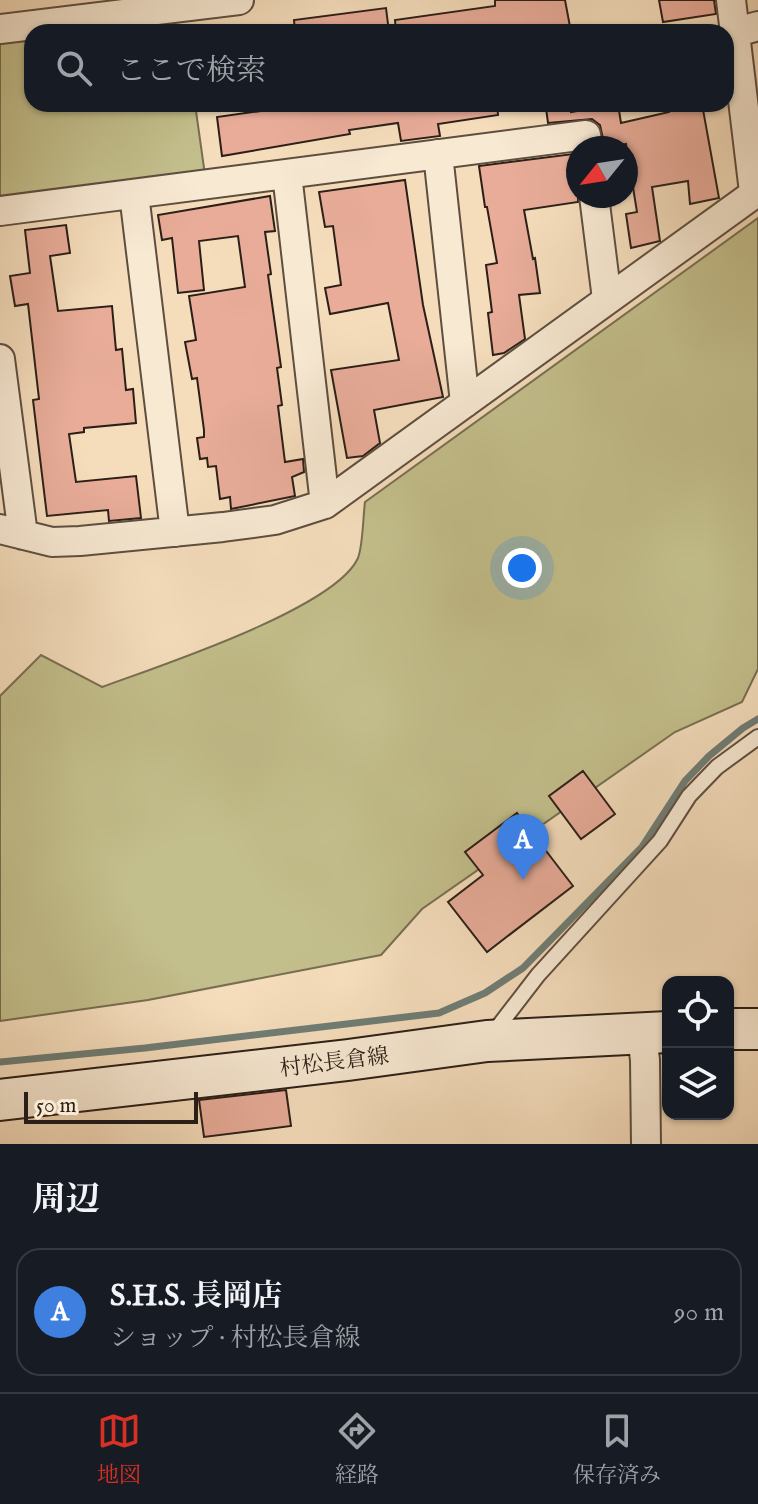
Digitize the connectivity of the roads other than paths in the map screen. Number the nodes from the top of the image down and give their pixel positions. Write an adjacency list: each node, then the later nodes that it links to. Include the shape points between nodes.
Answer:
1 (239, 0): 3 (street)
2 (731, 0): 7 (street)
3 (110, 7): 5 (street)
4 (24, 24): 6 (street)
5 (25, 24)
6 (0, 29)
7 (746, 29): 11 (street)
8 (566, 138): 9 (street)
9 (438, 154): 10 (street); 17 (street)
10 (287, 174): 12 (street); 18 (street)
11 (756, 191): 15 (street)
12 (134, 194): 14 (street); 20 (street)
13 (596, 208): 15 (street)
14 (0, 211)
15 (607, 299): 17 (street)
16 (0, 359): 19 (street)
17 (465, 403): 18 (street)
18 (325, 504): 20 (street, via 275,520)
19 (12, 532): 20 (street, via 52,542)
20 (175, 532)
21 (758, 737): 25 (lane, via 689,796 660,841 538,975)
22 (734, 1029): 23 (main road)
23 (758, 1029)
24 (655, 1033): 25 (main road, 村松長倉線); 27 (street, via 645,1060)
25 (487, 1041): 26 (main road, 村松長倉線)
26 (0, 1100)
27 (646, 1144)

